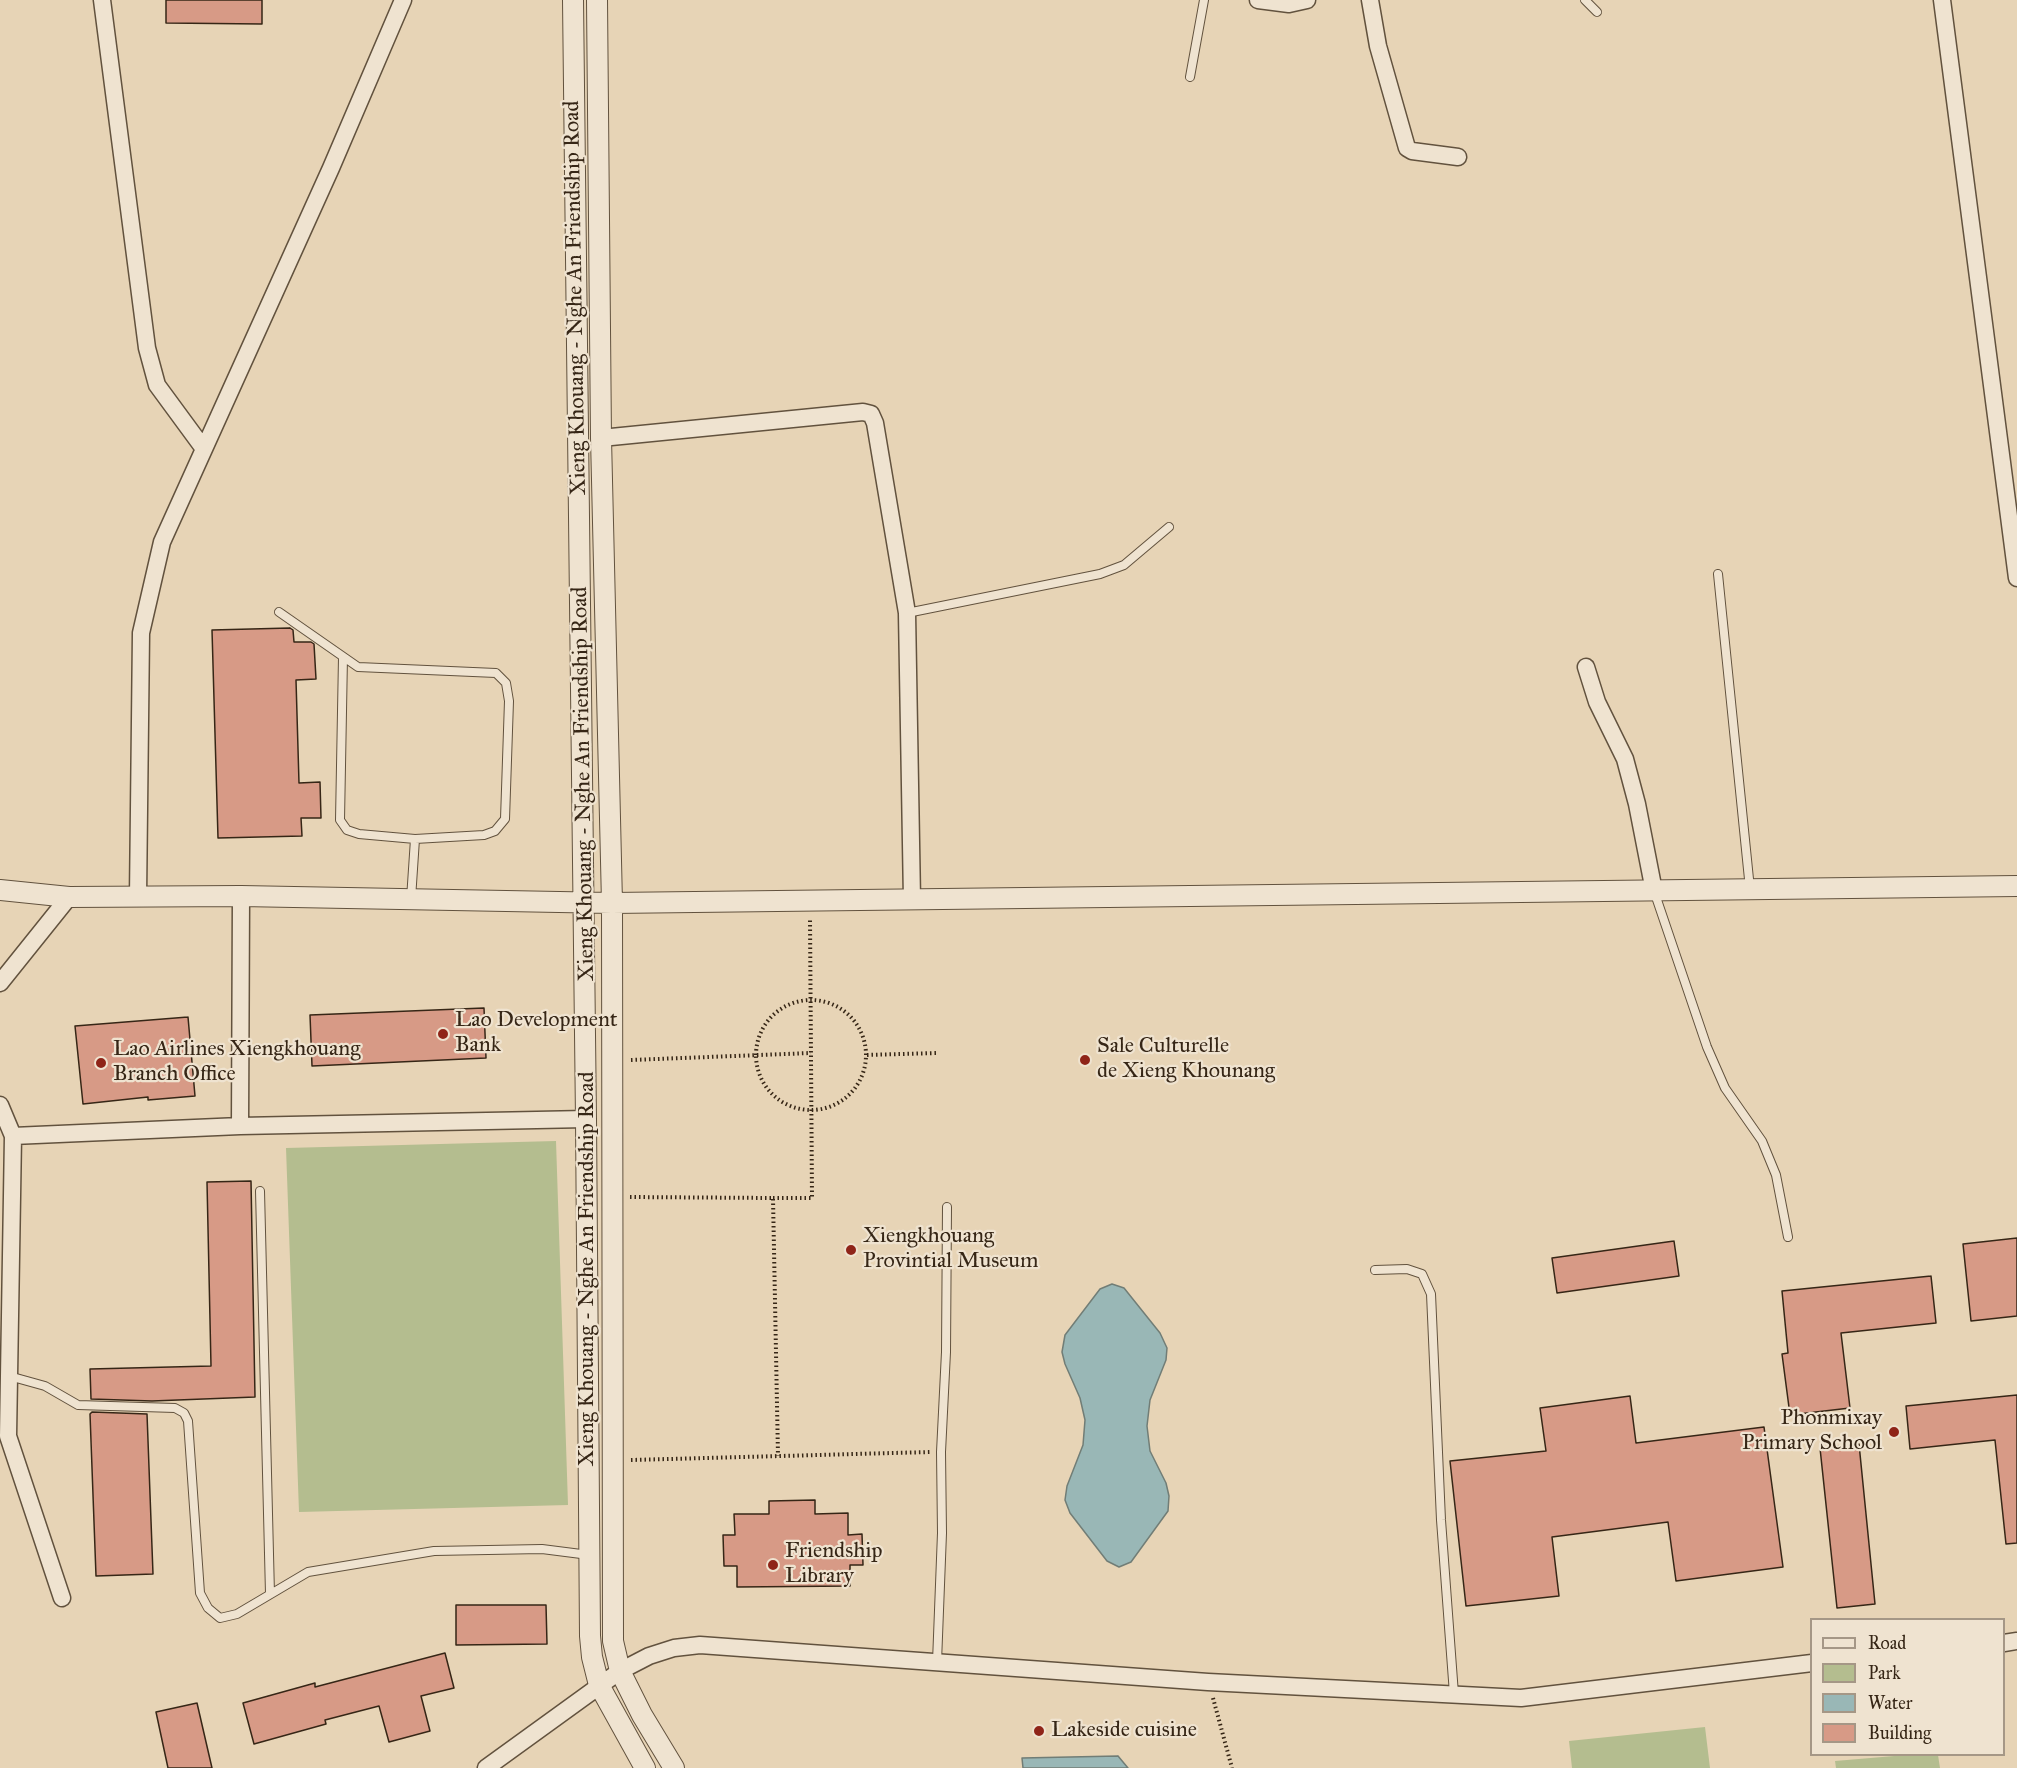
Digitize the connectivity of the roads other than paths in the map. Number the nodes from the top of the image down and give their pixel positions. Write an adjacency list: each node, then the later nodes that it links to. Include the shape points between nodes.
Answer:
1 (102, 0): 15 (street, via 147,348 157,385)
2 (403, 0): 15 (street)
3 (573, 0): 33 (street, Xieng Khouang - Nghe An Friendship Road)
4 (597, 0): 14 (street, Xieng Khouang - Nghe An Friendship Road)
5 (1203, 0): 12 (lane)
6 (1258, 0): 7 (street, via 1289,4)
7 (1307, 0)
8 (1370, 0): 13 (street, via 1378,46 1407,148)
9 (1585, 0): 11 (lane)
10 (1942, 0): 18 (street)
11 (1597, 12)
12 (1190, 77)
13 (1458, 157)
14 (601, 438): 20 (street, via 871,414); 34 (street, Xieng Khouang - Nghe An Friendship Road)
15 (204, 449): 30 (street, via 162,542 141,633)
16 (1169, 527): 20 (lane, via 1124,565 1100,574)
17 (1718, 574): 26 (lane)
18 (2017, 578)
19 (279, 612): 21 (lane)
20 (908, 613): 32 (street)
21 (343, 657): 23 (lane, via 340,820 347,830 359,834); 23 (lane, via 358,667 496,673 506,683 510,701 505,819 495,831 484,835)
22 (1586, 667): 27 (street, via 1597,702 1625,759)
23 (415, 839): 31 (lane)
24 (2017, 886): 26 (street)
25 (0, 890): 29 (street)
26 (1750, 890): 27 (street)
27 (1654, 891): 32 (street); 42 (lane, via 1707,1047 1725,1088 1762,1141 1776,1175)
28 (241, 896): 30 (street); 31 (street); 38 (street)
29 (69, 897): 30 (street); 35 (street)
30 (138, 897)
31 (410, 899): 33 (street)
32 (912, 900): 34 (street)
33 (584, 902): 34 (street); 37 (street, Xieng Khouang - Nghe An Friendship Road)
34 (612, 903): 50 (street, Xieng Khouang - Nghe An Friendship Road, via 613,1641)
35 (0, 983)
36 (0, 1105): 39 (street)
37 (586, 1119): 38 (street); 45 (street, Xieng Khouang - Nghe An Friendship Road)
38 (240, 1126): 39 (street)
39 (13, 1136): 44 (street)
40 (260, 1191): 46 (lane)
41 (947, 1207): 48 (lane)
42 (1788, 1237)
43 (1375, 1270): 52 (lane, via 1407,1269 1422,1275 1431,1294)
44 (9, 1376): 46 (lane, via 45,1386 78,1405 176,1408 184,1413 188,1421 200,1593 208,1608 220,1618 237,1614); 47 (street, via 8,1436)
45 (590, 1555): 46 (lane, via 542,1549 434,1551 308,1572); 51 (street, Xieng Khouang - Nghe An Friendship Road, via 590,1636)
46 (270, 1594)
47 (62, 1598)
48 (937, 1662): 50 (street, via 699,1645 649,1656); 52 (street)
49 (1810, 1663): 52 (street, via 1521,1698)
50 (620, 1671): 51 (street); 55 (street, Xieng Khouang - Nghe An Friendship Road)
51 (599, 1685): 53 (street); 54 (street, Xieng Khouang - Nghe An Friendship Road)
52 (1454, 1695)
53 (486, 1768)
54 (645, 1768)
55 (674, 1768)

